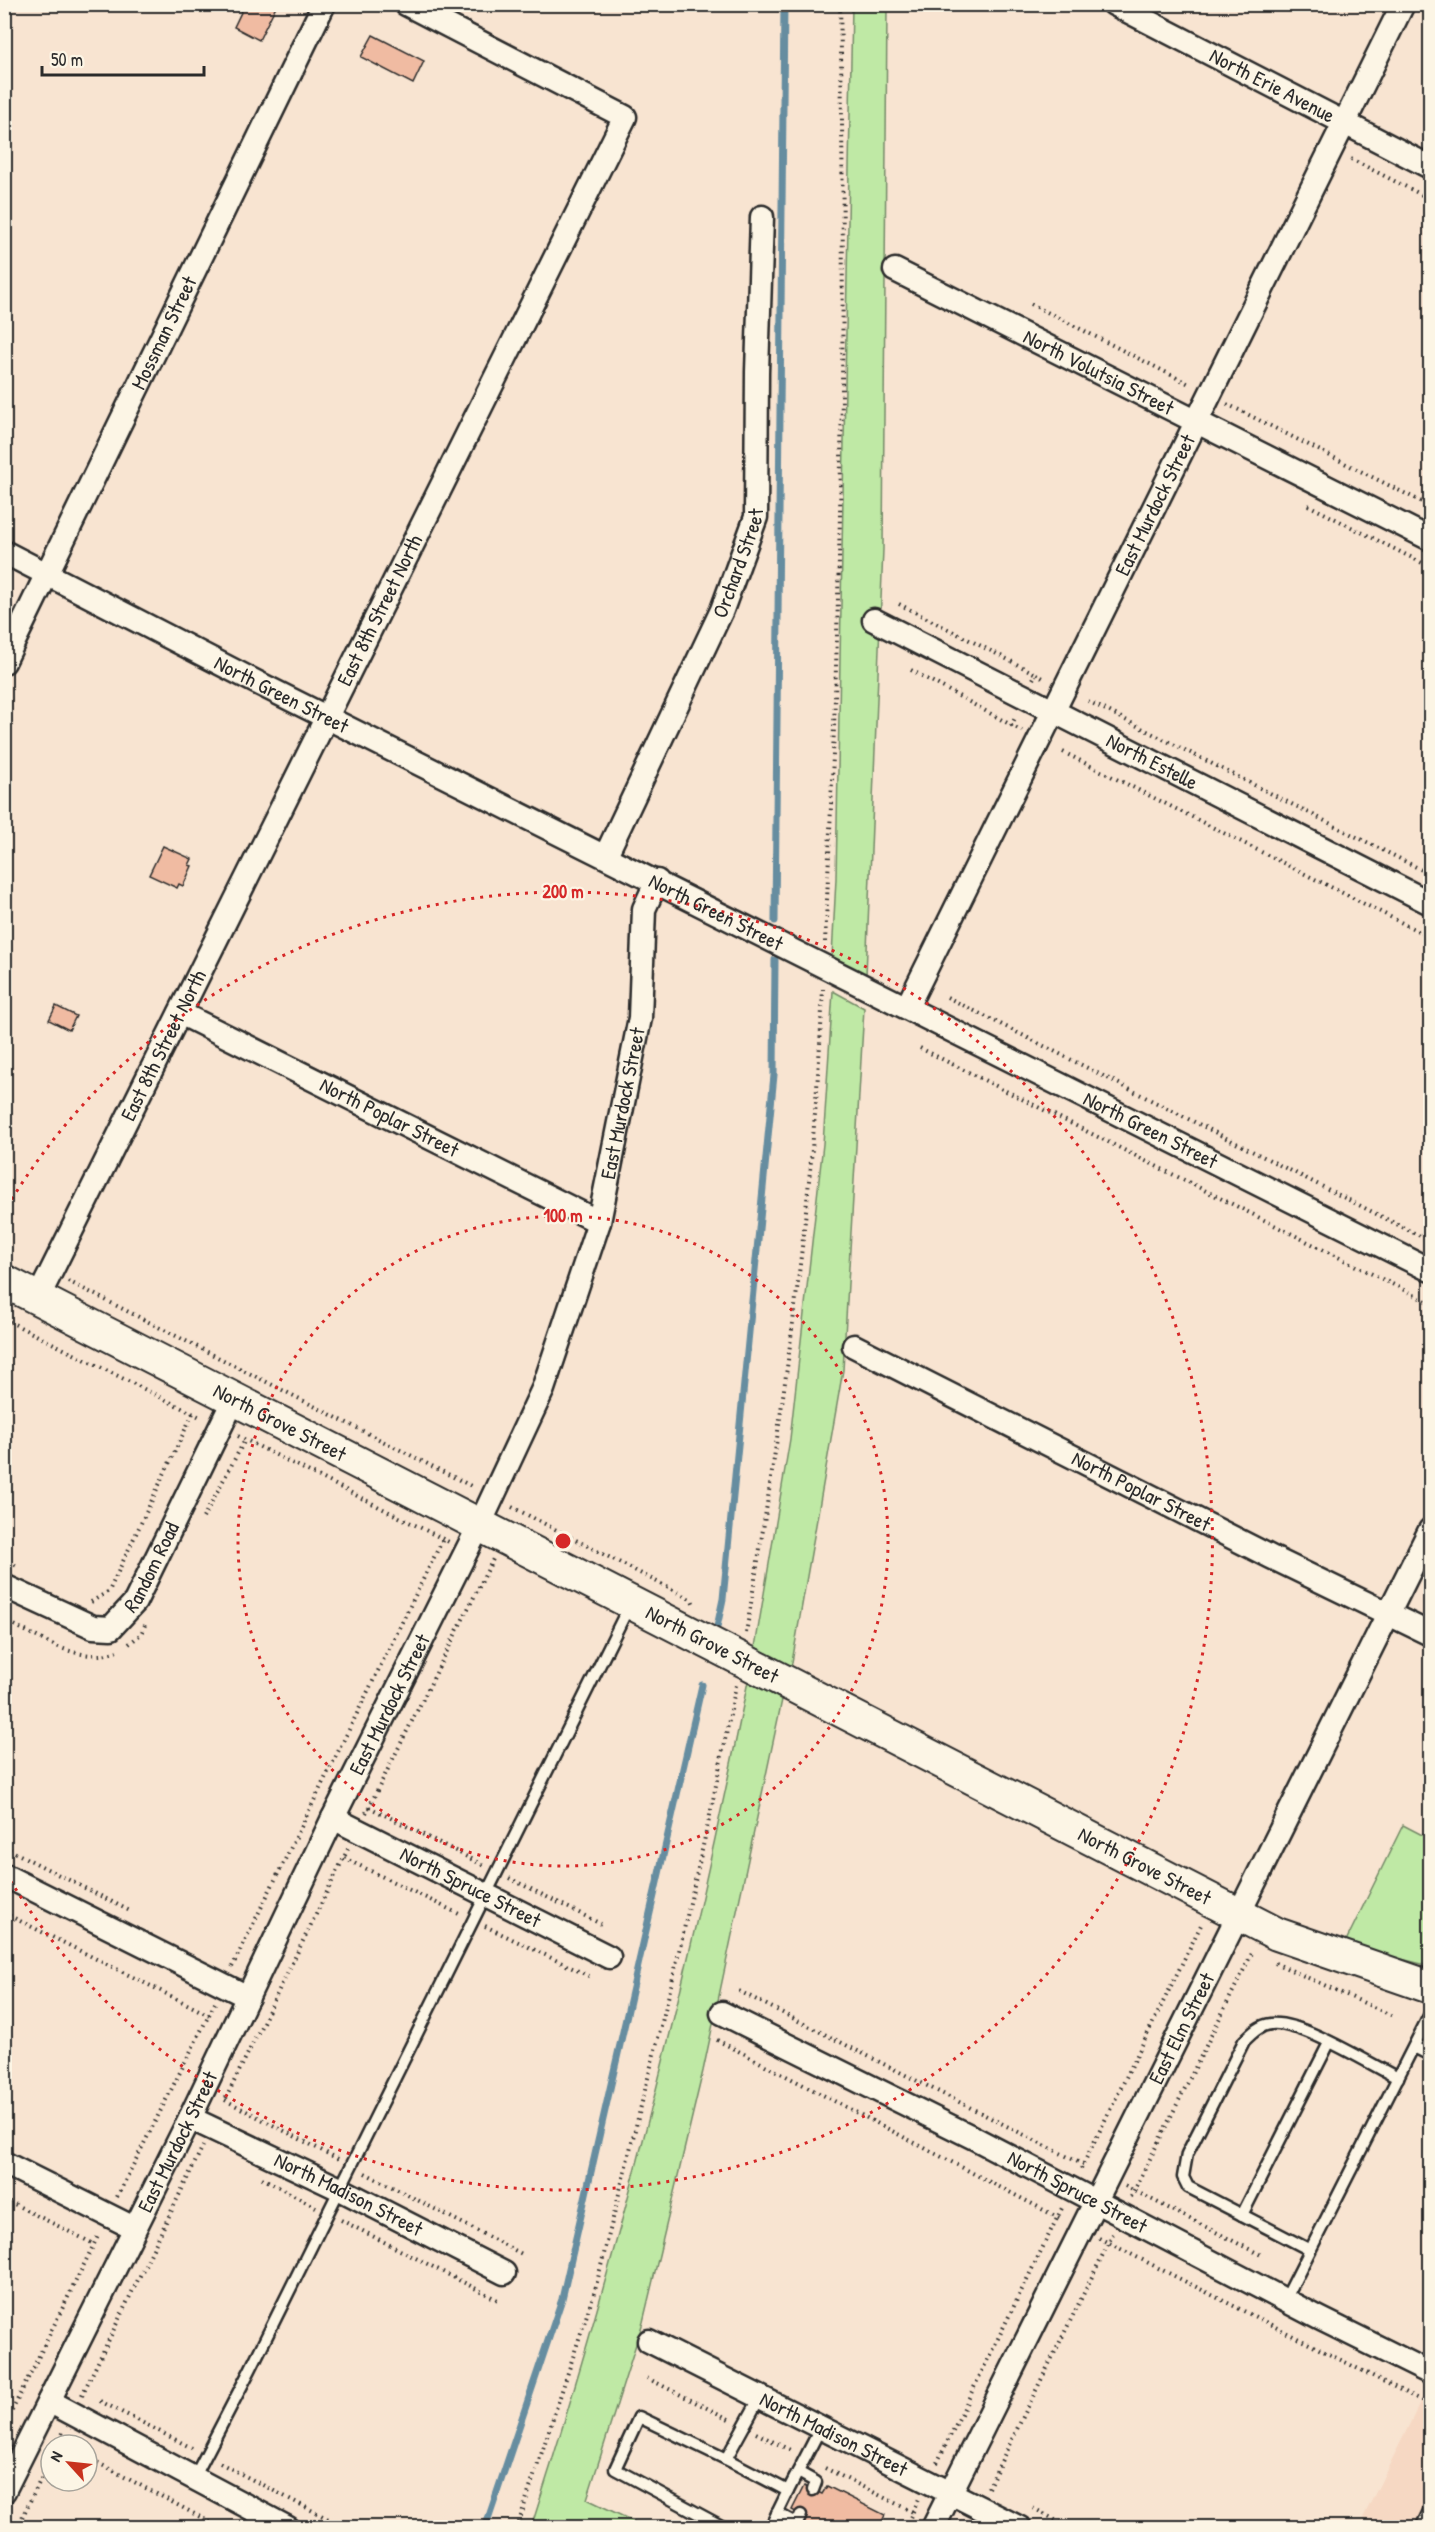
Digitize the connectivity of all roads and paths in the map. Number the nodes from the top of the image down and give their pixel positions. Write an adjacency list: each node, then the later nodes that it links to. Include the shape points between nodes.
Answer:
1 (324, 4): 15 (street, Mossman Street)
2 (406, 4): 23 (street, East 8th Street North, via 626,117)
3 (840, 4): 31 (path, via 841,534)
4 (1114, 4): 6 (street, North Erie Avenue)
5 (1403, 4): 6 (street, East Murdock Street)
6 (1344, 123): 8 (street, North Erie Avenue); 12 (street, East Murdock Street)
7 (1350, 159): 9 (path)
8 (1431, 167)
9 (1431, 199)
10 (762, 217): 26 (street, Orchard Street, via 756,517 722,610)
11 (895, 270): 12 (street, North Volutsia Street)
12 (1197, 421): 13 (street, North Volutsia Street); 22 (street, East Murdock Street)
13 (1431, 538)
14 (4, 552): 15 (street, North Green Street)
15 (47, 574): 18 (street, Mossman Street); 23 (street, North Green Street)
16 (899, 604): 20 (path)
17 (874, 620): 22 (street, North Estelle)
18 (4, 662)
19 (911, 670): 24 (path)
20 (1036, 674)
21 (1088, 701): 27 (path)
22 (1053, 713): 29 (street, North Estelle); 33 (street, East Murdock Street)
23 (328, 717): 26 (street, North Green Street); 34 (street, East 8th Street North)
24 (1011, 726)
25 (1063, 752): 30 (path)
26 (606, 855): 28 (street, North Green Street)
27 (1431, 874)
28 (657, 881): 31 (street, North Green Street); 36 (street, East Murdock Street, via 644,909 640,1018)
29 (1431, 903)
30 (1431, 937)
31 (824, 966): 33 (street, North Green Street); 56 (path, via 809,1180 790,1347)
32 (947, 997): 37 (path)
33 (907, 1007): 38 (street, North Green Street)
34 (180, 1013): 36 (street, North Poplar Street); 40 (street, East 8th Street North)
35 (920, 1048): 41 (path)
36 (599, 1222): 47 (street, East Murdock Street, via 543,1389)
37 (1431, 1241)
38 (1431, 1270)
39 (4, 1281): 40 (street, North Grove Street)
40 (38, 1298): 43 (street, North Grove Street)
41 (1431, 1303)
42 (854, 1346): 54 (street, North Poplar Street)
43 (235, 1397): 47 (street, North Grove Street); 51 (street, Random Road, via 135,1602 111,1628 93,1627)
44 (193, 1413): 52 (path, via 109,1591 92,1602)
45 (471, 1486): 47 (path)
46 (518, 1510): 47 (path)
47 (480, 1526): 53 (street, North Grove Street); 57 (path); 58 (street, East Murdock Street); 69 (path)
48 (1431, 1530): 54 (street, East Elm Street)
49 (4, 1559): 50 (path)
50 (24, 1569)
51 (4, 1586)
52 (82, 1598)
53 (630, 1604): 56 (street, North Grove Street); 61 (lane)
54 (1389, 1614): 55 (street, North Poplar Street); 63 (street, East Elm Street)
55 (1431, 1634)
56 (741, 1661): 63 (street, North Grove Street); 130 (path, via 711,1815 595,2290)
57 (369, 1807)
58 (333, 1818): 61 (street, North Spruce Street); 73 (street, East Murdock Street)
59 (4, 1847): 64 (path)
60 (4, 1875): 70 (street)
61 (485, 1895): 67 (street, North Spruce Street); 87 (lane)
62 (4, 1913): 76 (path)
63 (1239, 1914): 71 (street, North Grove Street, via 1277,1934); 89 (street, East Elm Street)
64 (140, 1916)
65 (1202, 1922): 86 (path)
66 (1253, 1950): 92 (path)
67 (609, 1957)
68 (223, 1959): 69 (path)
69 (234, 1964): 70 (path)
70 (224, 1985): 73 (street); 76 (path)
71 (1431, 1987)
72 (739, 1991): 86 (path)
73 (248, 1997): 82 (street, East Murdock Street)
74 (722, 2013): 90 (street, North Spruce Street)
75 (1431, 2014): 78 (lane)
76 (209, 2015): 96 (path)
77 (1329, 2043): 80 (lane); 98 (lane); 98 (lane, via 1291,2024 1268,2024 1244,2041 1188,2154 1183,2177 1188,2187)
78 (1414, 2047): 79 (lane); 80 (lane)
79 (1431, 2055)
80 (1398, 2078): 101 (lane)
81 (225, 2100): 87 (path)
82 (190, 2118): 91 (street, North Madison Street); 99 (street, East Murdock Street)
83 (202, 2148): 84 (path)
84 (213, 2153)
85 (4, 2163): 96 (street)
86 (1083, 2165): 89 (path); 90 (path)
87 (352, 2166): 91 (lane); 102 (path)
88 (255, 2175): 95 (path)
89 (1108, 2177): 92 (path); 94 (street, East Elm Street)
90 (1071, 2188): 94 (street, North Spruce Street); 117 (path)
91 (340, 2189): 95 (lane); 104 (street, North Madison Street)
92 (1134, 2191): 97 (path); 103 (path)
93 (4, 2199): 100 (path)
94 (1096, 2201): 97 (street, North Spruce Street); 122 (street, East Elm Street)
95 (328, 2213): 106 (path); 116 (lane)
96 (109, 2215): 99 (street); 100 (path)
97 (1122, 2215): 105 (street, North Spruce Street); 123 (path)
98 (1242, 2215): 101 (lane)
99 (134, 2228): 110 (street, East Murdock Street)
100 (94, 2244): 111 (path)
101 (1310, 2250): 105 (lane)
102 (522, 2254)
103 (1263, 2256)
104 (504, 2273)
105 (1284, 2300): 108 (street, North Spruce Street)
106 (498, 2301)
107 (649, 2341): 109 (street, North Madison Street)
108 (1431, 2373)
109 (760, 2397): 112 (street, North Madison Street); 113 (lane)
110 (49, 2402): 116 (street); 120 (street, East Murdock Street)
111 (4, 2427)
112 (821, 2427): 115 (lane); 117 (street, North Madison Street)
113 (726, 2459): 121 (lane); 131 (lane, via 639,2417 615,2469)
114 (99, 2463): 128 (path)
115 (798, 2472): 119 (lane, via 816,2482); 121 (lane)
116 (194, 2478): 129 (street)
117 (928, 2481): 122 (street, North Madison Street); 133 (path)
118 (39, 2483): 127 (path)
119 (813, 2490)
120 (4, 2491)
121 (788, 2491): 125 (lane)
122 (951, 2492): 123 (street, North Madison Street); 134 (street, East Elm Street)
123 (978, 2506): 135 (street, North Madison Street)
124 (1431, 2509): 136 (lane)
125 (777, 2513): 126 (lane, via 797,2524); 132 (lane)
126 (801, 2515)
127 (17, 2528)
128 (221, 2528)
129 (288, 2528)
130 (517, 2528)
131 (725, 2528)
132 (770, 2528)
133 (905, 2528)
134 (933, 2528)
135 (1020, 2528)
136 (1421, 2528)

